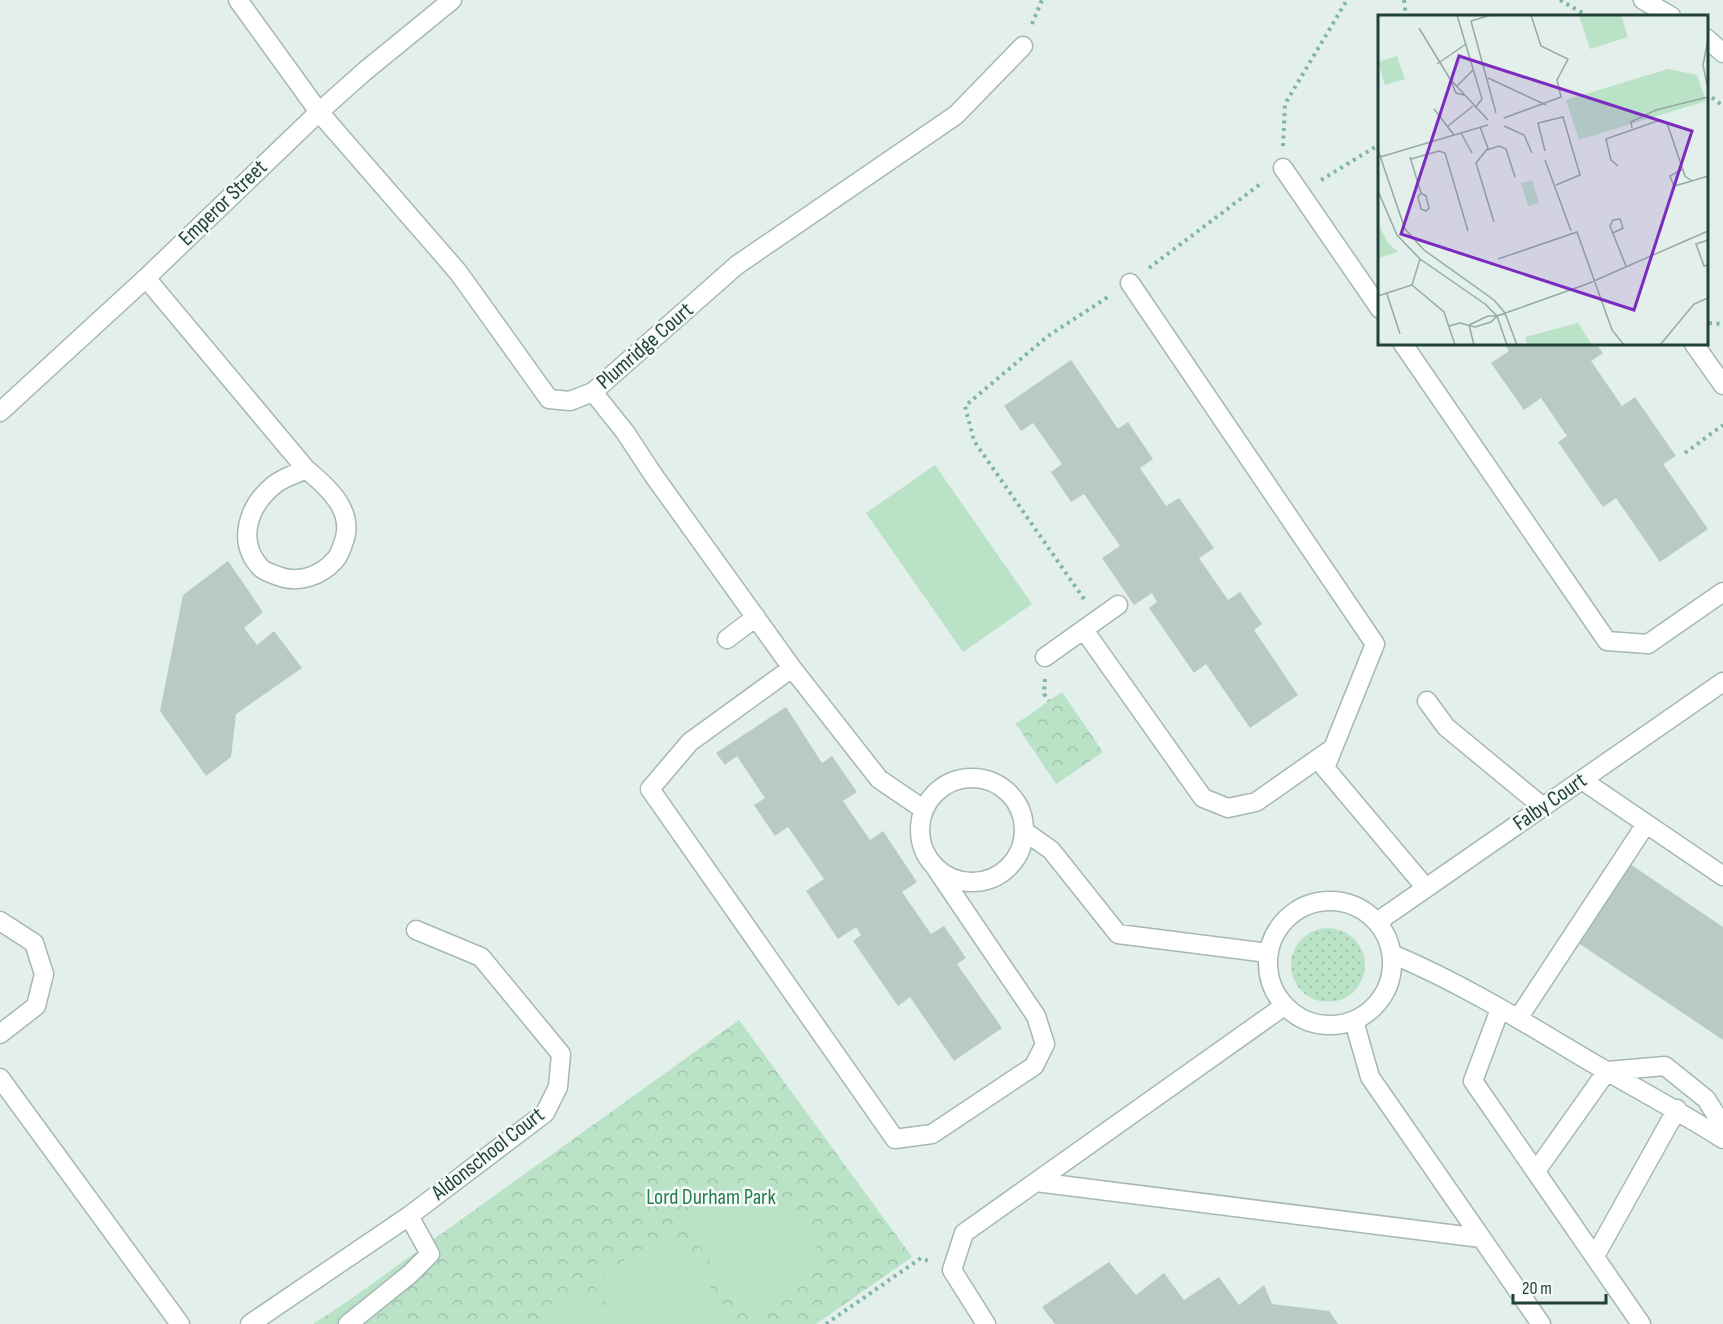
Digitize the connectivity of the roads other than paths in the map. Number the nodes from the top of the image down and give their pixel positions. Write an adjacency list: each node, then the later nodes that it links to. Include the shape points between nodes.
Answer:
1 (238, 0): 8 (street, Plumridge Court)
2 (452, 0): 8 (street, Emperor Street)
3 (1643, 0): 4 (street)
4 (1669, 15)
5 (1708, 39): 7 (street)
6 (1023, 46): 16 (street, Plumridge Court, via 956,116 737,265)
7 (1723, 53)
8 (319, 112): 10 (street, Emperor Street); 16 (street, Plumridge Court, via 458,272 549,399 570,401)
9 (1282, 168): 12 (street)
10 (146, 278): 17 (street, Emperor Street); 18 (street)
11 (1130, 283): 28 (street, via 1375,644)
12 (1378, 306)
13 (1404, 345): 19 (street, via 1607,641 1648,644)
14 (1695, 345): 15 (street)
15 (1723, 385)
16 (592, 392): 21 (street, via 625,432)
17 (0, 412)
18 (306, 469): 18 (street, via 343,507 347,534 337,559 315,576 288,580 262,570 249,550 247,526 257,502 275,484)
19 (1723, 592)
20 (1118, 605): 22 (street)
21 (756, 617): 23 (street); 25 (street)
22 (1084, 630): 24 (street); 28 (street, via 1203,798 1228,808 1256,802)
23 (727, 639)
24 (1045, 657)
25 (792, 668): 31 (street, via 879,778); 34 (street, via 690,742 650,789 895,1138 932,1134 1034,1066 1045,1044 1036,1016)
26 (1723, 682): 29 (street, Falby Court)
27 (1427, 701): 30 (street, via 1446,727)
28 (1333, 748): 36 (street, via 1325,768)
29 (1582, 780): 30 (street, Falby Court); 32 (street)
30 (1543, 807): 36 (street, Falby Court)
31 (923, 809): 33 (street, via 932,794 947,783 964,777 982,778 1000,785 1013,797 1022,813); 34 (street, via 920,842)
32 (1646, 824): 35 (street); 44 (street)
33 (1024, 831): 34 (street, via 1021,849 1000,874 968,882 951,879); 40 (street, via 1051,850 1119,934)
34 (937, 870)
35 (1723, 876)
36 (1426, 888): 38 (street, Falby Court)
37 (0, 921): 46 (street, via 34,943 44,974 36,1006)
38 (1377, 922): 40 (street, via 1356,906 1336,901 1315,902 1280,925); 41 (street)
39 (416, 930): 54 (street, Aldonschool Court, via 481,957 561,1054 558,1087 545,1113)
40 (1268, 953): 42 (street, via 1268,975)
41 (1392, 954): 43 (street, via 1434,971); 45 (street, via 1385,994 1372,1010)
42 (1284, 1006): 45 (street, via 1317,1025 1336,1026); 53 (street)
43 (1500, 1009): 44 (street); 52 (street, via 1473,1081)
44 (1519, 1017): 47 (street)
45 (1354, 1021): 55 (street, via 1370,1077)
46 (0, 1034)
47 (1607, 1071): 49 (street); 50 (street, via 1665,1066 1706,1099); 52 (street)
48 (0, 1078): 57 (street)
49 (1677, 1109): 51 (street); 56 (street)
50 (1723, 1126)
51 (1723, 1139)
52 (1536, 1172): 56 (street)
53 (1036, 1182): 55 (street); 60 (street, via 964,1233 952,1270)
54 (409, 1216): 58 (street, Aldonschool Court); 59 (street, via 430,1254)
55 (1481, 1238): 61 (street)
56 (1594, 1256): 62 (street)
57 (180, 1324)
58 (250, 1324)
59 (348, 1324)
60 (986, 1324)
61 (1541, 1324)
62 (1641, 1324)

